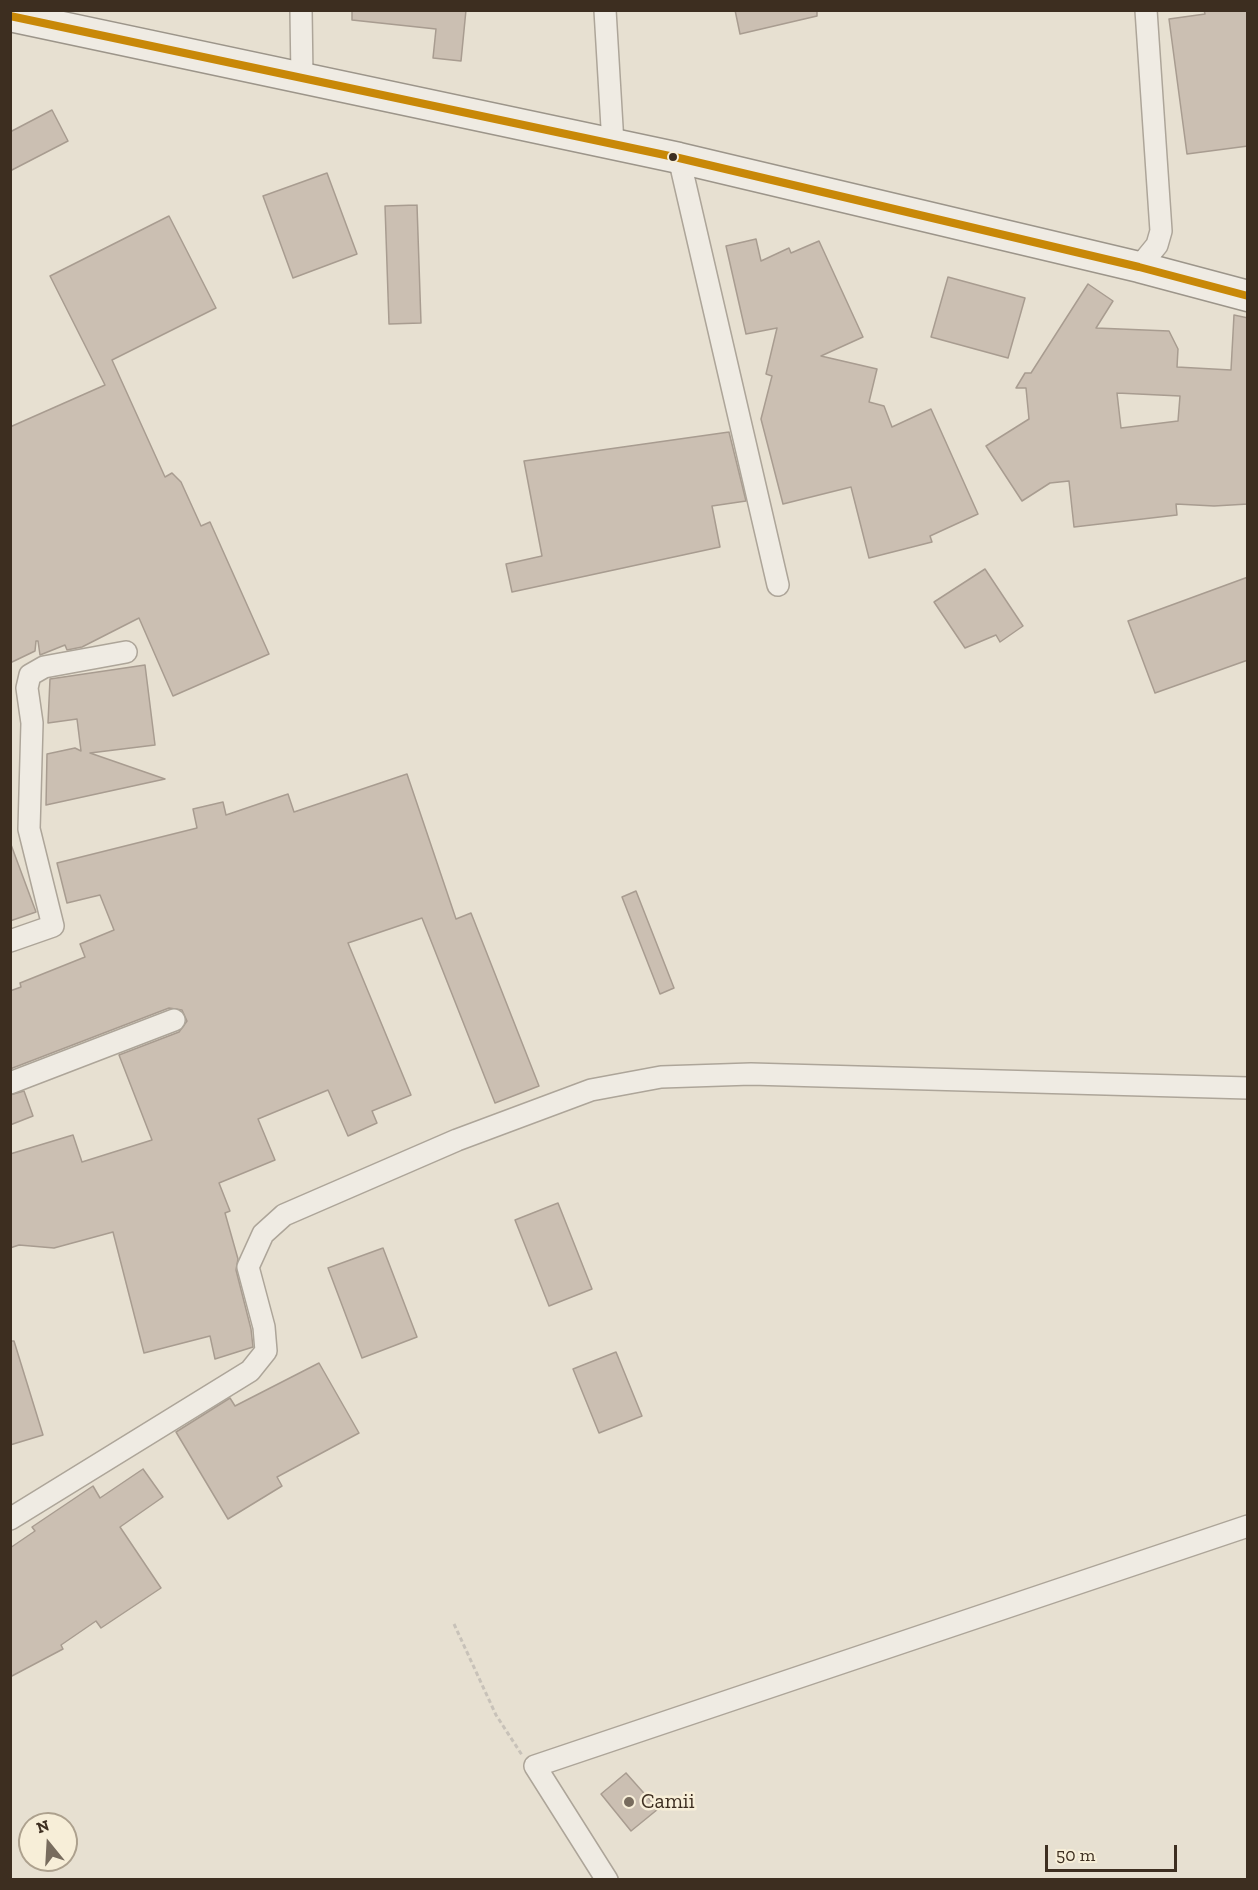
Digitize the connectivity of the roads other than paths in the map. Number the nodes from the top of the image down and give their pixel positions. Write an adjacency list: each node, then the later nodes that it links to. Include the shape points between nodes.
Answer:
1 (301, 10): 5 (street)
2 (605, 10): 6 (street)
3 (1146, 10): 8 (street, via 1161,231 1157,245)
4 (10, 16): 5 (street)
5 (303, 78): 6 (street)
6 (613, 144): 7 (street)
7 (679, 158): 8 (street); 10 (street)
8 (1139, 267): 9 (street)
9 (1248, 296)
10 (778, 585)
11 (126, 652): 12 (street, via 44,667 30,675 29,829 53,926)
12 (10, 941)
13 (174, 1020): 14 (street)
14 (10, 1083)
15 (1248, 1088): 16 (street, via 751,1074 661,1077 591,1090 457,1140 284,1215 263,1234 248,1267 264,1327 266,1351 250,1371)
16 (10, 1519)
17 (1248, 1526): 18 (street, via 535,1766)
18 (607, 1880)

